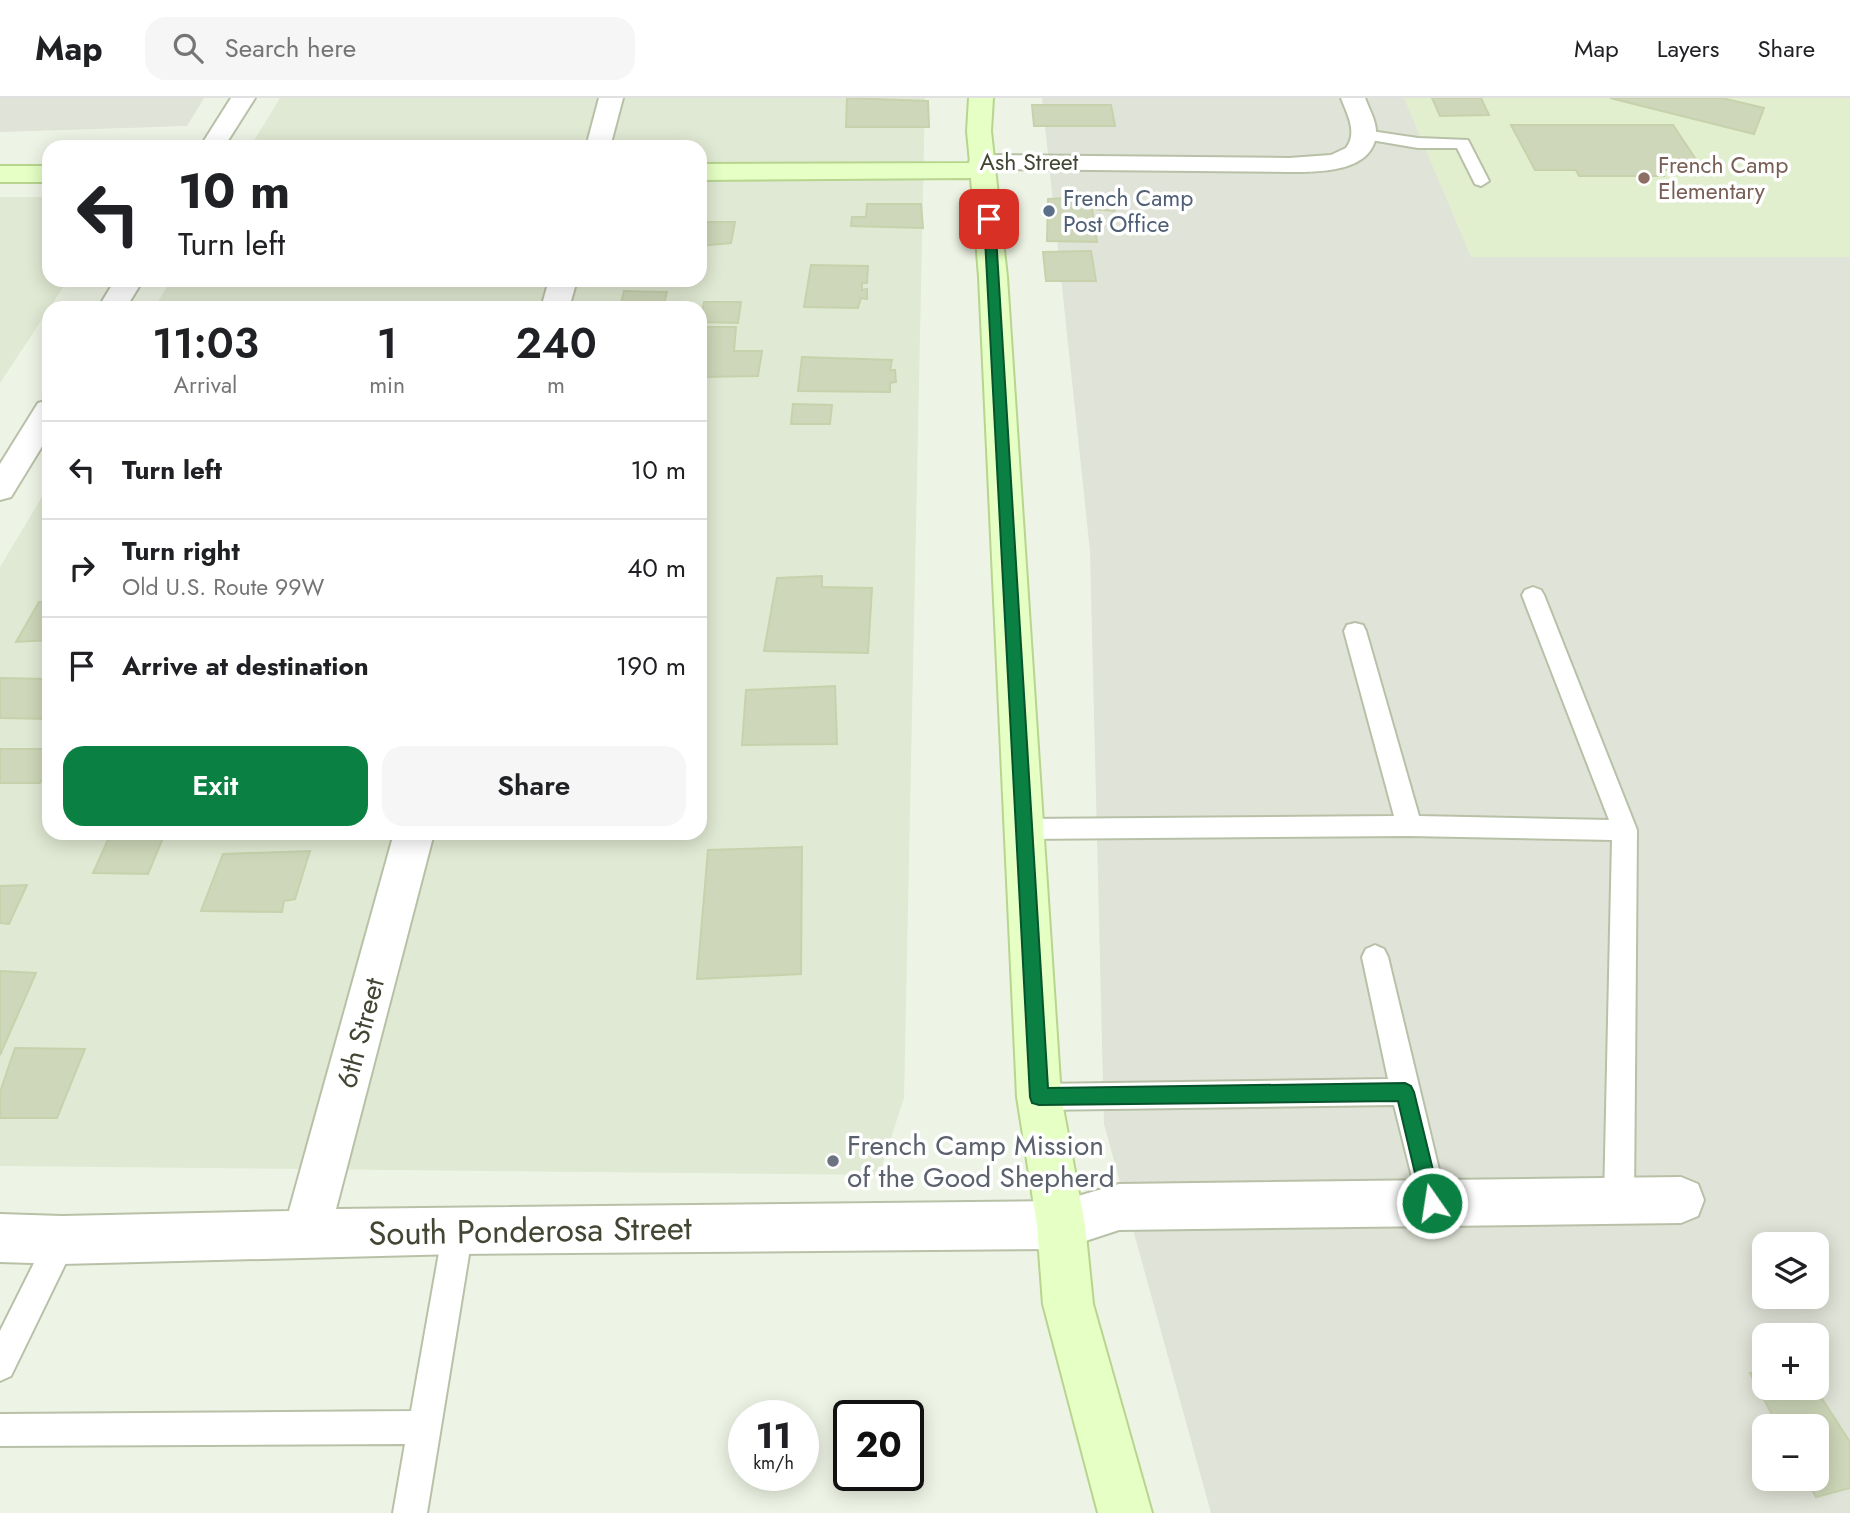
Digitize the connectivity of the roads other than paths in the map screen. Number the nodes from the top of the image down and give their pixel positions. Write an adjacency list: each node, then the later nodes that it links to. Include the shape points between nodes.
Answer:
1 (243, 98): 5 (street)
2 (611, 98): 6 (street)
3 (981, 98): 11 (main road)
4 (1353, 98): 7 (street)
5 (216, 140)
6 (600, 140)
7 (1360, 144): 11 (street, Ash Street, via 1337,161 1289,165); 15 (lane, via 1462,144)
8 (707, 163): 11 (main road, Ash Street)
9 (0, 166): 10 (main road)
10 (42, 166)
11 (981, 166): 12 (main road, Ash Street); 21 (main road, via 993,278)
12 (707, 172)
13 (0, 174): 14 (main road)
14 (42, 174)
15 (1481, 181)
16 (42, 421): 17 (street)
17 (0, 489)
18 (1533, 595): 22 (lane)
19 (1354, 631): 20 (lane)
20 (1409, 826): 21 (lane); 22 (lane)
21 (1023, 829): 26 (main road)
22 (1625, 830): 28 (lane)
23 (412, 840): 32 (street, 6th Street)
24 (1375, 957): 25 (lane)
25 (1405, 1092): 26 (lane); 29 (lane)
26 (1039, 1097): 30 (main road)
27 (1681, 1200): 28 (street, South Ponderosa Street)
28 (1619, 1201): 29 (street, South Ponderosa Street)
29 (1432, 1203): 30 (street, South Ponderosa Street, via 1119,1207)
30 (1060, 1225): 31 (street, South Ponderosa Street); 39 (main road, via 1068,1304)
31 (458, 1230): 32 (street, South Ponderosa Street); 36 (lane)
32 (306, 1234): 34 (street, South Ponderosa Street)
33 (0, 1238): 34 (street, South Ponderosa Street)
34 (62, 1240): 35 (lane)
35 (0, 1365)
36 (425, 1427): 37 (lane); 38 (lane)
37 (0, 1430)
38 (410, 1513)
39 (1125, 1513)

